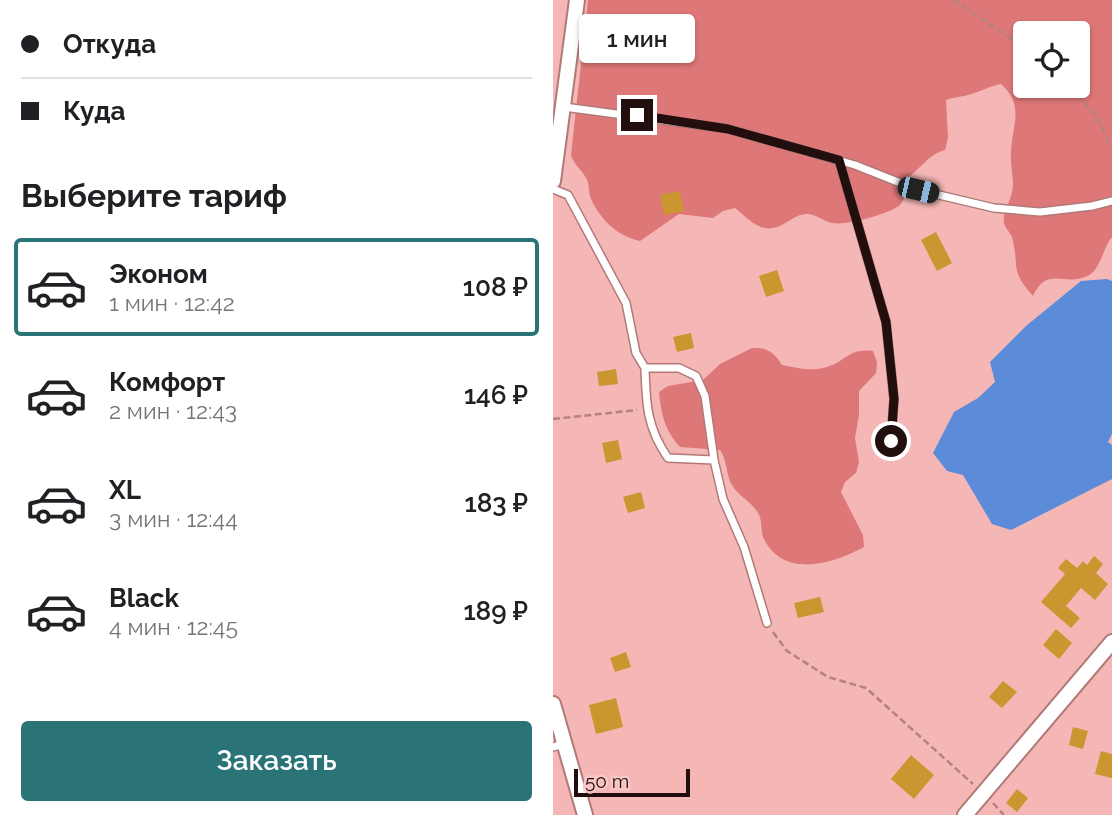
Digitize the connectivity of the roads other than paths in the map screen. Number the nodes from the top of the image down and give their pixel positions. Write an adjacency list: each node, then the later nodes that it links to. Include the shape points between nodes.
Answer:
1 (577, 0): 2 (street)
2 (564, 107): 3 (lane, via 728,129); 4 (street)
3 (839, 160): 6 (lane, via 918,190 994,208 1041,212); 8 (lane, via 886,322 894,399)
4 (553, 181)
5 (553, 188): 7 (lane, via 568,195 626,303 636,353)
6 (1112, 201)
7 (645, 368): 9 (lane, via 679,368 697,376 705,396); 9 (lane, via 647,409 655,440 668,458)
8 (891, 441)
9 (714, 460): 10 (lane, via 723,499 744,547)
10 (767, 623)
11 (1112, 642): 15 (street)
12 (553, 704): 13 (street)
13 (559, 745): 14 (street)
14 (585, 815)
15 (964, 815)

